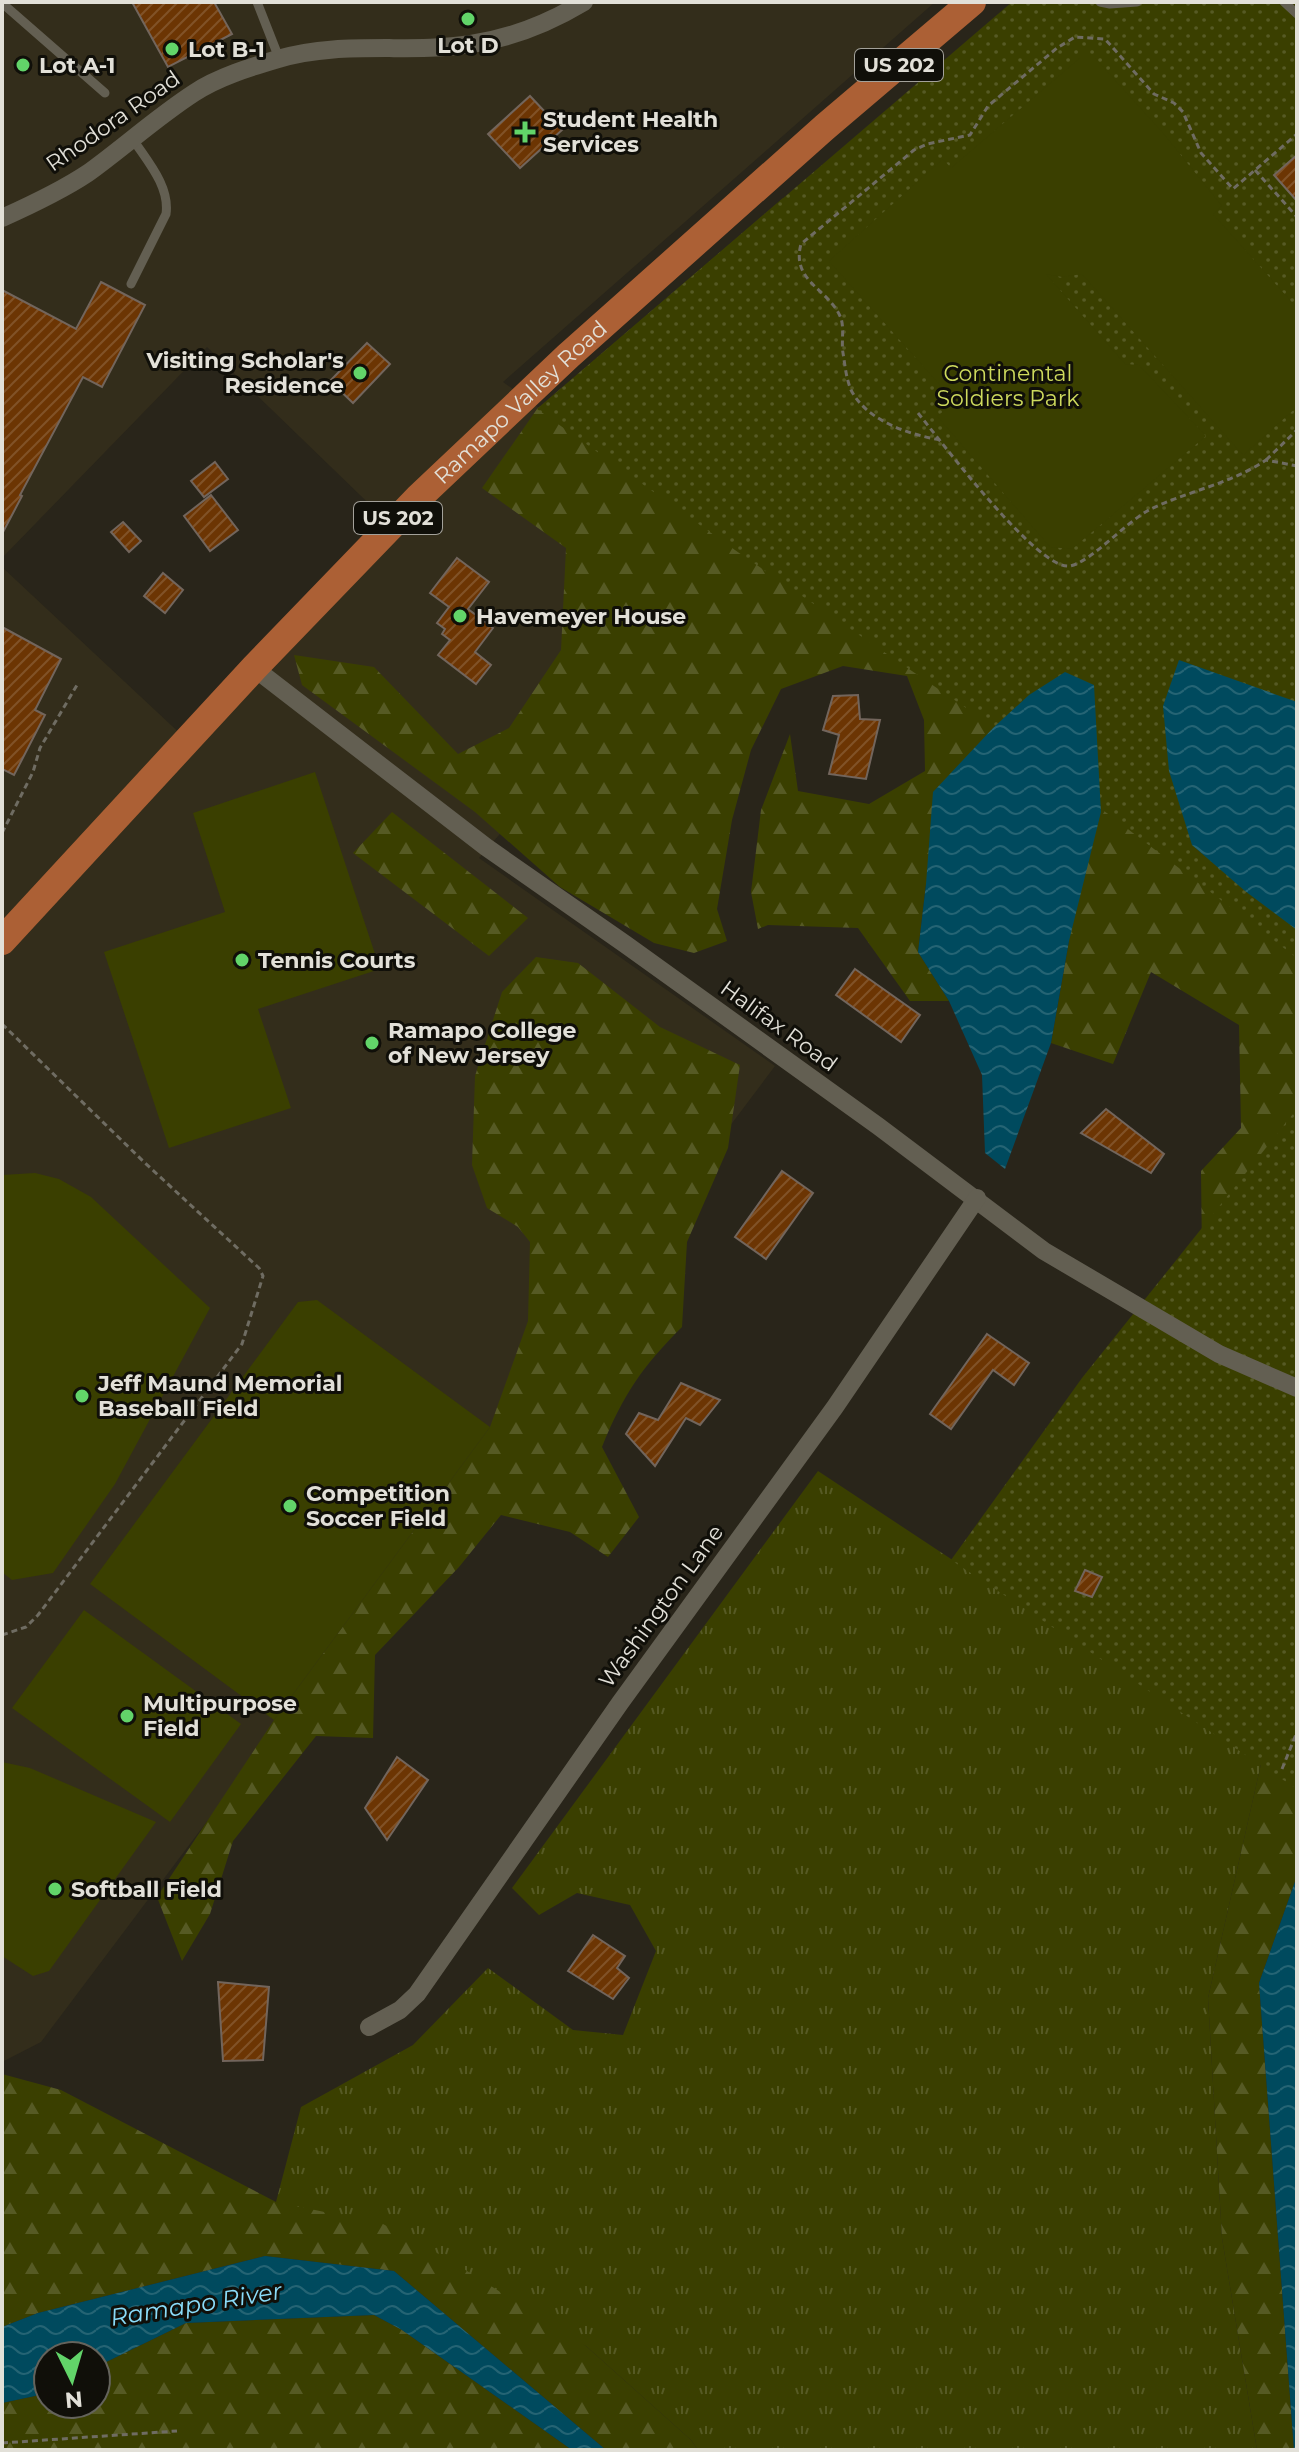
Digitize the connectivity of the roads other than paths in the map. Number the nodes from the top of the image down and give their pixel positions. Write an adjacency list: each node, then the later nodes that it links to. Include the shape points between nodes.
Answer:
1 (257, 2): 11 (lane)
2 (584, 2): 11 (street, Rhodora Road, via 552,21 470,45 344,48)
3 (950, 2): 10 (street)
4 (972, 2): 10 (main road, Ramapo Valley Road / US 202)
5 (1100, 2): 6 (lane)
6 (1137, 2)
7 (1284, 2): 9 (lane)
8 (2, 3): 12 (lane)
9 (1297, 14)
10 (938, 32): 16 (main road, Ramapo Valley Road / US 202, via 568,356 418,498)
11 (279, 58): 13 (street, Rhodora Road, via 197,91)
12 (105, 93)
13 (132, 138): 14 (street, Rhodora Road, via 86,174); 15 (lane, via 168,203)
14 (2, 218)
15 (131, 284)
16 (254, 668): 17 (main road, Ramapo Valley Road / US 202); 18 (street, Halifax Road, via 486,847)
17 (2, 941)
18 (977, 1198): 19 (street, Halifax Road, via 1044,1251 1219,1354); 20 (street, Washington Lane, via 835,1407 417,1994)
19 (1297, 1388)
20 (369, 2027)

